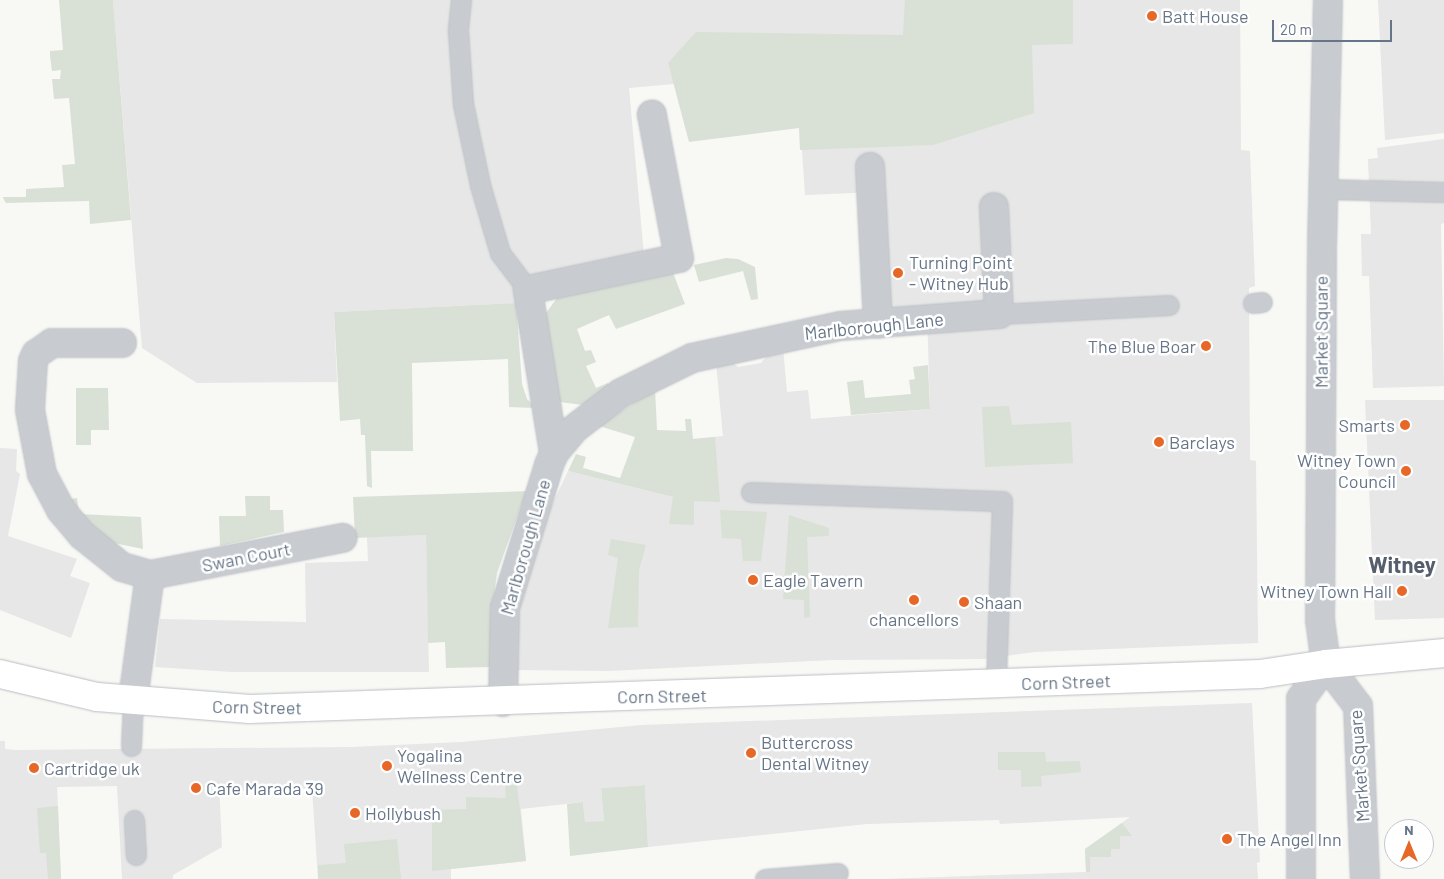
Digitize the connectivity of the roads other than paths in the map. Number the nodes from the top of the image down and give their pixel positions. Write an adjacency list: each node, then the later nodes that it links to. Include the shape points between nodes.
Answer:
1 (460, 0): 8 (lane, via 458,31 463,104 480,185 500,253)
2 (1328, 0): 5 (street, Market Square)
3 (652, 115): 8 (street, via 679,258)
4 (870, 167): 11 (street)
5 (1323, 189): 6 (lane); 18 (street, Market Square, via 1320,620)
6 (1444, 192)
7 (994, 208): 10 (street)
8 (528, 290): 13 (street, Marlborough Lane)
9 (1169, 305): 10 (lane, Marlborough Lane)
10 (999, 314): 11 (street, Marlborough Lane)
11 (878, 324): 13 (street, Marlborough Lane, via 814,330 685,361 636,384 602,406 574,429)
12 (122, 343): 16 (street, Swan Court, via 73,341 52,343 43,348 33,361 30,410 42,474 61,510 82,535 117,563 132,572)
13 (554, 453): 22 (street, Marlborough Lane, via 505,608)
14 (751, 492): 20 (lane, via 1002,501)
15 (342, 538): 16 (street, Swan Court)
16 (150, 575): 21 (street)
17 (1444, 654): 18 (street, Corn Street)
18 (1326, 664): 20 (street, Corn Street, via 1260,674); 28 (street, via 1301,699); 29 (street, Market Square, via 1358,706)
19 (0, 674): 21 (street, Corn Street, via 76,692)
20 (996, 684): 22 (street, Corn Street)
21 (133, 700): 22 (street, Corn Street, via 250,709); 23 (lane)
22 (503, 702)
23 (131, 746)
24 (134, 820): 25 (lane)
25 (136, 855)
26 (838, 873): 27 (lane)
27 (765, 879)
28 (1301, 879)
29 (1365, 879)

